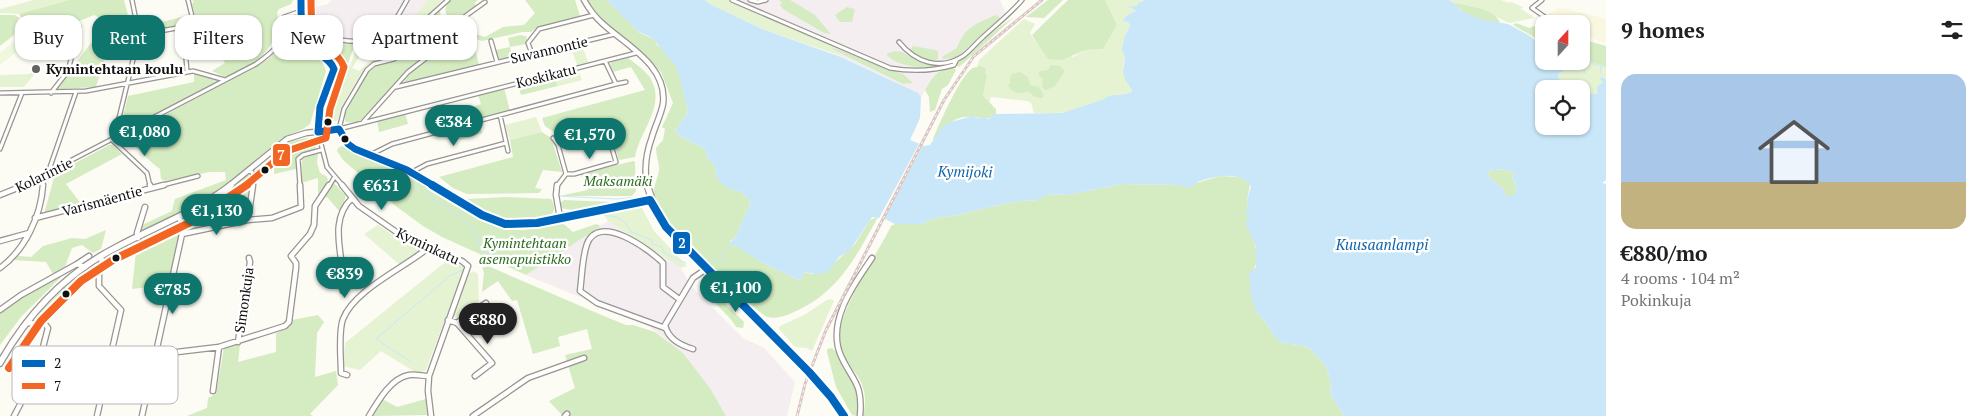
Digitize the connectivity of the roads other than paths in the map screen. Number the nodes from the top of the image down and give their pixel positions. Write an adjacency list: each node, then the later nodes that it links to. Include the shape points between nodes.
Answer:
1 (132, 0): 14 (street)
2 (188, 0): 15 (street)
3 (301, 0): 13 (street, Kyminkatu)
4 (407, 0): 19 (street, via 377,39 362,42)
5 (448, 0): 42 (street, via 428,18 405,52 367,70 344,108)
6 (584, 0): 16 (street)
7 (732, 0): 24 (street, via 890,68 941,68 954,65)
8 (750, 0): 9 (street)
9 (766, 0)
10 (1022, 0): 24 (street)
11 (1542, 0): 17 (street, via 1532,8)
12 (485, 2): 35 (street, via 453,25 439,39 430,55 416,64)
13 (301, 11): 31 (street, Kolarintie, via 284,17 285,34 266,57); 43 (street, Kyminkatu, via 310,46 334,66 320,107)
14 (135, 15)
15 (191, 15)
16 (594, 15): 18 (street); 23 (street, via 538,29 528,43)
17 (1542, 15)
18 (615, 34): 22 (street); 23 (street, Suvannontie)
19 (343, 40)
20 (491, 41): 29 (street)
21 (900, 42): 24 (street, via 907,52 922,62 939,64)
22 (636, 53): 28 (street, Koskikatu); 63 (street, via 656,74 663,95 661,113 645,161)
23 (532, 54): 29 (street, Suvannontie)
24 (957, 59)
25 (71, 60): 39 (street, via 68,71)
26 (133, 60): 33 (street)
27 (187, 60): 30 (street)
28 (605, 61): 34 (street); 41 (street, Koskikatu)
29 (497, 62): 35 (street, Suvannontie)
30 (187, 71): 31 (street); 33 (street)
31 (226, 80): 44 (street, Kolarintie)
32 (626, 82): 34 (street)
33 (127, 84): 36 (street); 44 (street, via 118,122)
34 (616, 84): 40 (street)
35 (396, 87): 41 (street)
36 (76, 92): 39 (street); 54 (street)
37 (0, 93): 38 (street)
38 (22, 93): 39 (street); 49 (street)
39 (51, 93)
40 (500, 115): 47 (street); 52 (street, via 392,144)
41 (363, 123): 42 (street, Koskikatu)
42 (339, 130): 43 (street); 52 (street, via 352,147)
43 (318, 132): 50 (street, Kyminkatu); 53 (street, via 284,141)
44 (124, 134): 46 (street, Kolarintie)
45 (553, 138): 56 (street)
46 (112, 140): 54 (street, Kolarintie); 60 (street, via 148,173)
47 (506, 143): 51 (street); 55 (street, via 427,164)
48 (611, 145): 56 (street, via 616,162)
49 (0, 149)
50 (322, 150): 59 (street, Kyminkatu); 68 (street, via 298,159 301,208 272,218)
51 (508, 151)
52 (370, 155): 55 (street)
53 (248, 171): 66 (street); 68 (street, via 254,177)
54 (50, 172): 57 (street, Kolarintie)
55 (412, 172): 67 (street, via 497,222 521,225)
56 (566, 174): 67 (street, via 555,190)
57 (42, 176): 61 (street, Kolarintie); 65 (street, via 44,186)
58 (198, 176): 60 (street, Varismäentie)
59 (334, 178): 62 (street, Kyminkatu); 90 (street, via 315,206 310,234 291,256 296,268 288,322 280,329)
60 (151, 188): 65 (street, Varismäentie)
61 (0, 195)
62 (352, 198): 73 (street, Kyminkatu, via 393,231); 82 (street, via 344,209 337,231 344,272)
63 (650, 200): 67 (street); 81 (street, via 666,228)
64 (145, 207): 71 (street)
65 (35, 218): 69 (street)
66 (180, 218): 70 (street); 71 (street)
67 (560, 218)
68 (248, 220): 70 (street)
69 (29, 233): 72 (street); 80 (street, via 18,252)
70 (182, 234): 93 (street)
71 (138, 238): 75 (street)
72 (0, 241)
73 (428, 248): 86 (street, Kyminkatu, via 468,266); 99 (street, via 357,300 345,313 341,373)
74 (89, 256): 78 (street)
75 (100, 256): 79 (street); 92 (street, via 98,282 120,310)
76 (249, 258): 90 (street, Simonkuja)
77 (872, 258): 109 (street, via 850,292 836,335 840,353 861,390)
78 (77, 264): 79 (street); 85 (street)
79 (85, 267): 87 (street, via 54,292)
80 (0, 268)
81 (706, 269): 83 (street, via 693,278); 108 (street, via 809,372)
82 (343, 291)
83 (679, 299): 89 (street); 89 (street, via 663,287 663,263 619,233 602,230 587,243 580,291 597,303)
84 (486, 303): 88 (street)
85 (0, 310)
86 (448, 320): 88 (street); 100 (street)
87 (25, 323): 91 (street, via 45,324 48,328); 98 (street)
88 (457, 323): 101 (street, via 492,363)
89 (665, 328): 95 (street, via 682,346)
90 (238, 342): 94 (street)
91 (43, 346)
92 (113, 346)
93 (157, 346)
94 (219, 347): 96 (street); 102 (street)
95 (692, 349)
96 (178, 351)
97 (584, 358): 107 (street, via 528,378)
98 (0, 363)
99 (346, 375)
100 (429, 376): 105 (street, via 410,375 398,380); 106 (street)
101 (475, 376)
102 (213, 391)
103 (20, 404): 104 (street)
104 (14, 416)
105 (369, 416)
106 (432, 416)
107 (473, 416)
108 (844, 416)
109 (860, 416)

